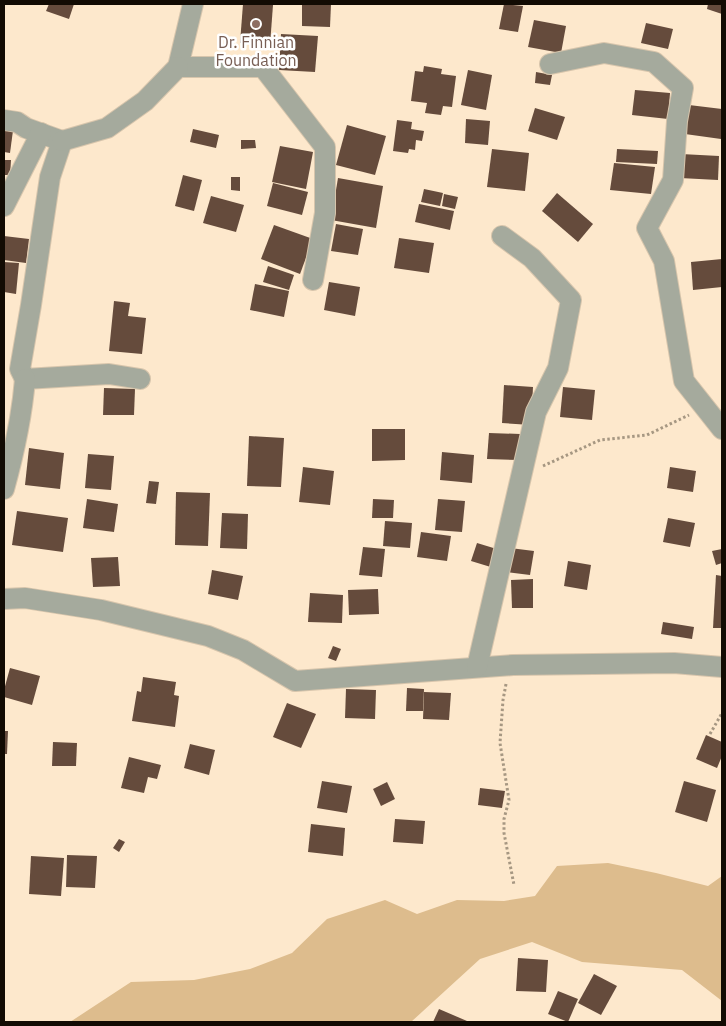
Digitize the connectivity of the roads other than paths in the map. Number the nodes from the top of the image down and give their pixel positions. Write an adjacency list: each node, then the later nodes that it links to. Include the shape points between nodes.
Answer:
1 (193, 4): 3 (street)
2 (550, 64): 12 (street, via 604,53 654,62 683,88 673,180 647,228 664,261 684,380)
3 (178, 67): 6 (street, via 145,101 107,128); 9 (street, via 263,67 325,147 325,213)
4 (4, 120): 5 (street)
5 (41, 133): 6 (street); 7 (street)
6 (62, 141): 10 (street, via 50,177 32,305)
7 (4, 206)
8 (502, 236): 15 (street, via 532,258 571,300 558,368 536,412)
9 (312, 280)
10 (16, 371): 11 (street, via 109,374); 13 (street, via 24,396)
11 (140, 379)
12 (722, 429)
13 (4, 489)
14 (4, 598): 15 (street, via 25,598 101,610 208,636 243,650 295,681)
15 (477, 667): 16 (street, via 674,663)
16 (722, 667)

